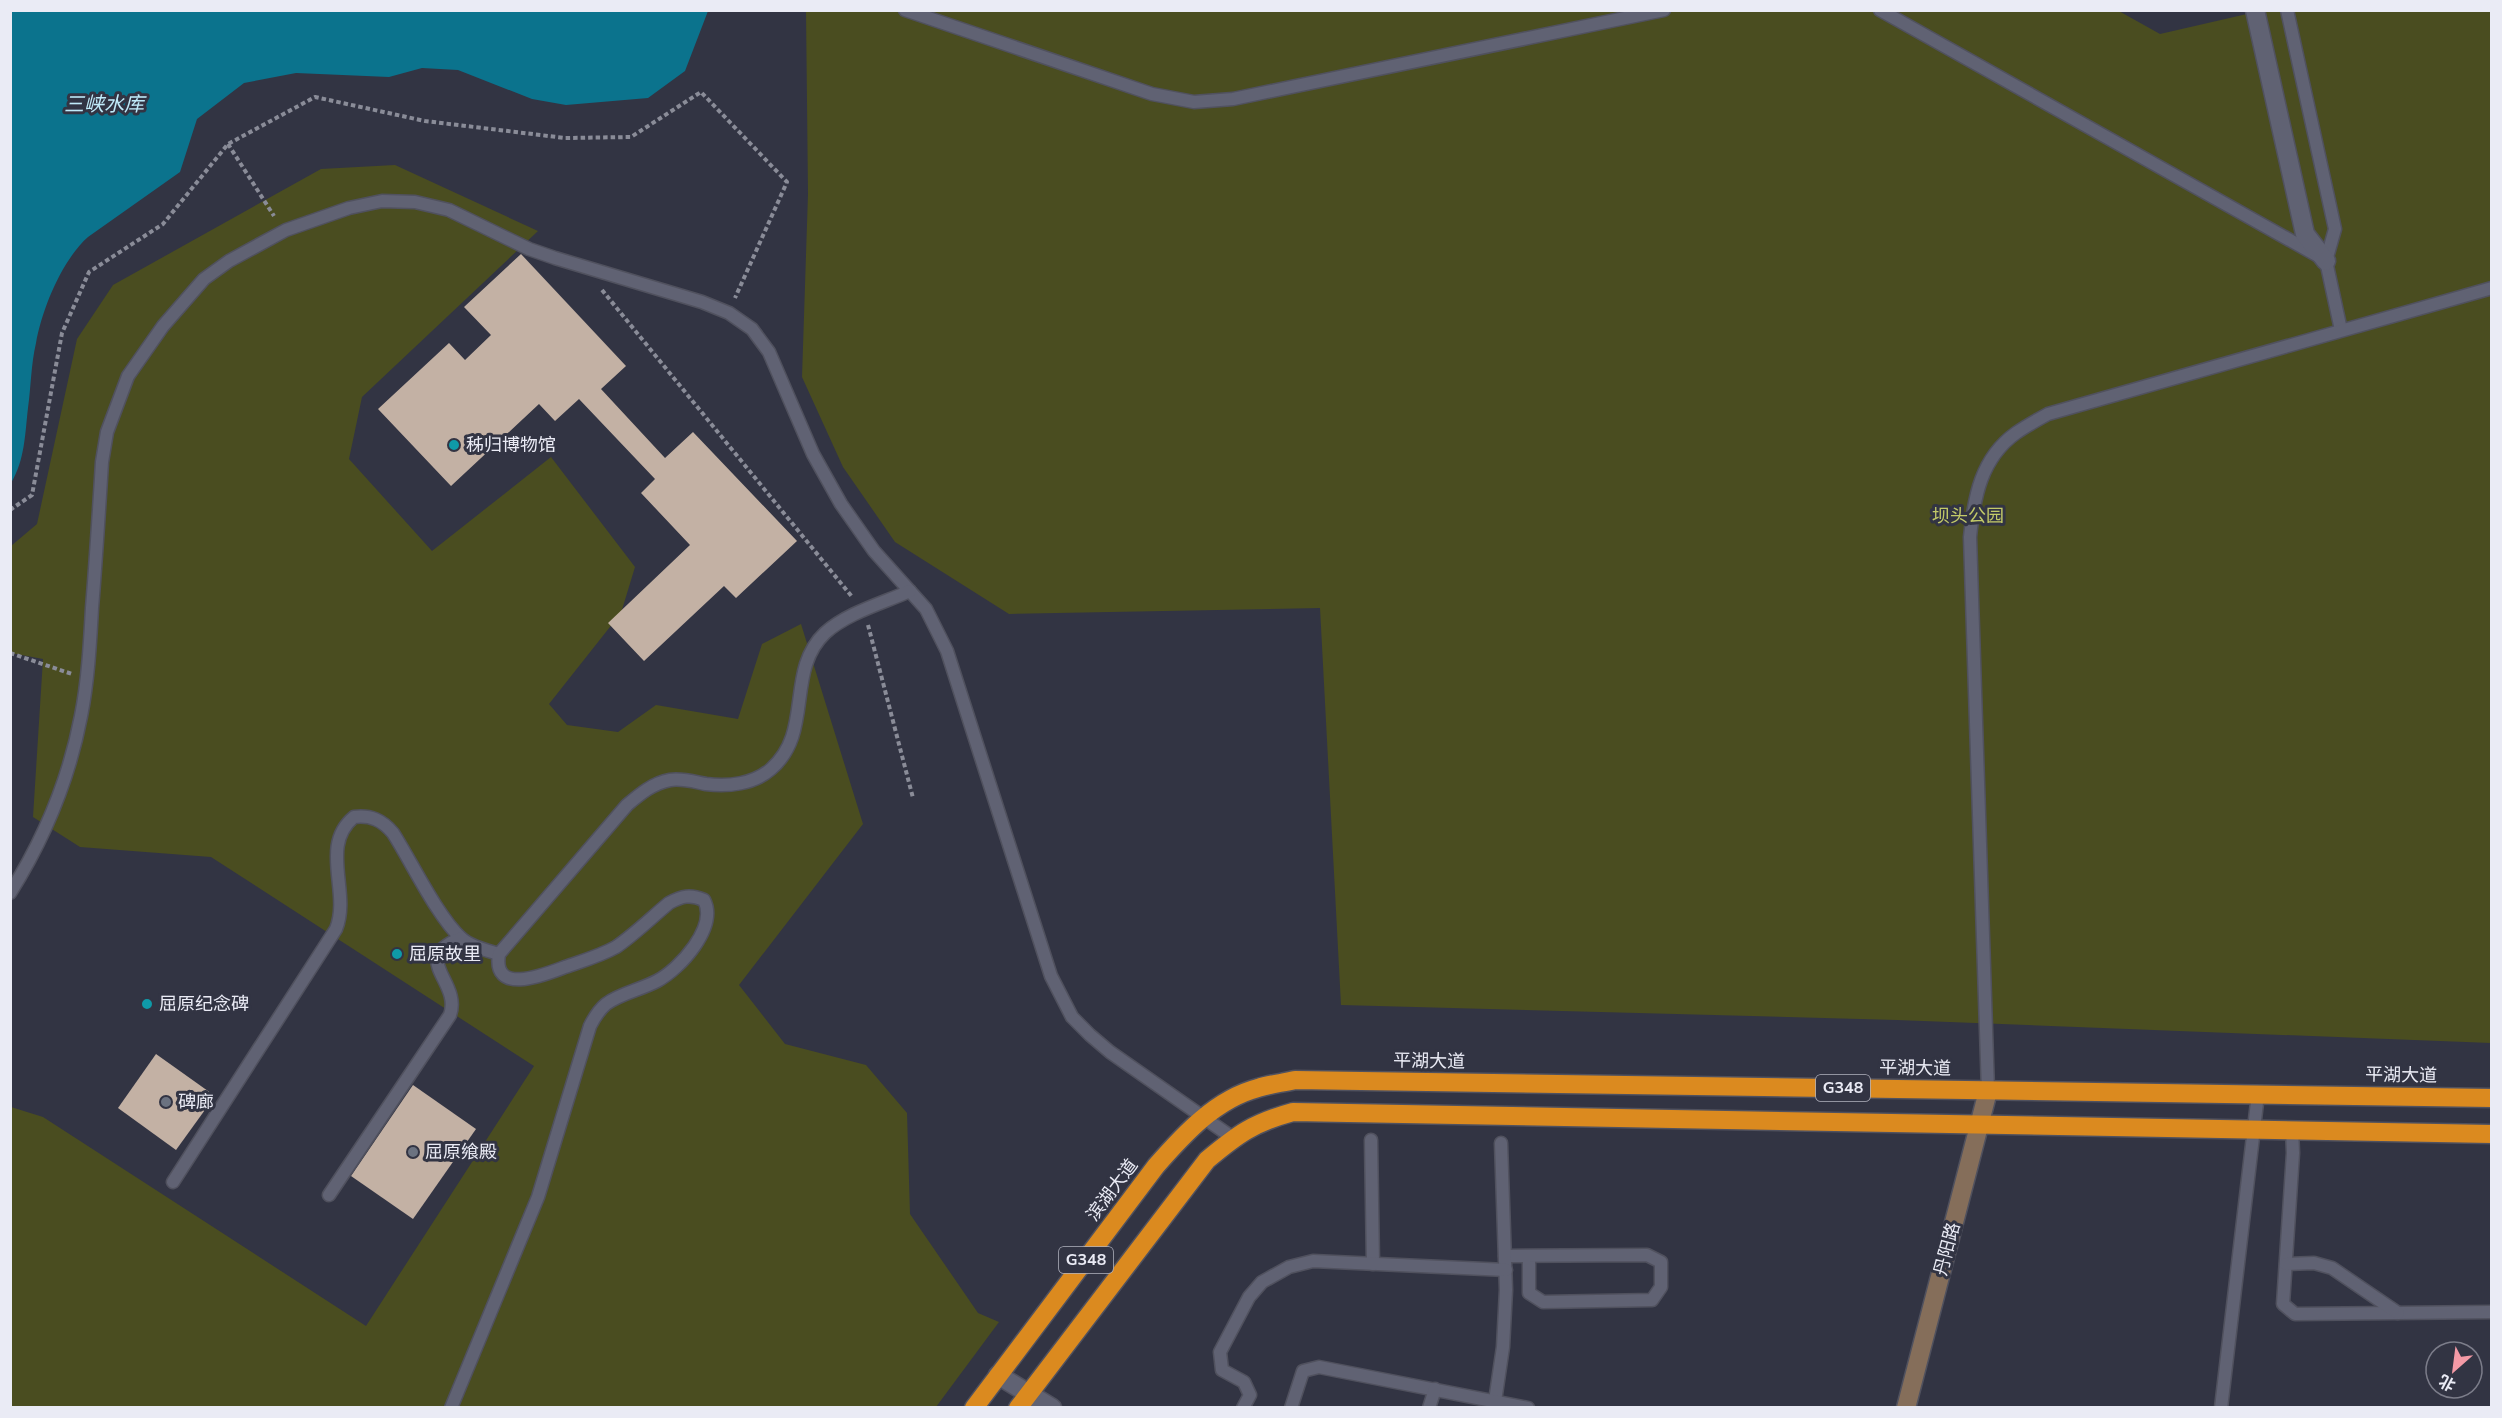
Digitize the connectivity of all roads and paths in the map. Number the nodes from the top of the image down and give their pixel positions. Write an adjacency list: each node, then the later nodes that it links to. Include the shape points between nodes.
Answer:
1 (905, 10): 2 (lane, via 1152,94 1194,102 1233,99)
2 (1664, 10)
3 (1880, 10): 9 (lane)
4 (2255, 10): 9 (street, via 2305,234)
5 (2287, 10): 9 (lane, via 2334,229)
6 (701, 92): 12 (path, via 787,182)
7 (228, 144): 8 (path)
8 (274, 216)
9 (2326, 261): 13 (lane)
10 (596, 283): 15 (path)
11 (2492, 288): 13 (lane)
12 (729, 313): 14 (lane, via 752,329 769,352 831,488 868,544); 17 (lane, via 529,249 449,210 415,202 382,201 349,208 286,230 229,261 204,279 163,326 128,376 116,404 102,462)
13 (2341, 330): 22 (lane, via 2048,414 2014,434 1987,464 1974,500 1970,537)
14 (910, 591): 15 (lane); 25 (lane, via 926,609 946,651 1060,996 1072,1017 1110,1052)
15 (864, 611): 18 (path); 21 (lane, via 839,622 812,650 804,668 796,727 787,751 771,770 751,781 730,784 671,780 640,794)
16 (10, 653): 17 (path)
17 (87, 680): 19 (lane, via 60,792 28,865)
18 (914, 798)
19 (10, 893)
20 (461, 938): 21 (lane); 33 (lane, via 445,919 393,832 375,818 354,817 336,843 341,911 336,929); 34 (lane, via 438,952 437,961 452,1001 450,1015)
21 (499, 954): 46 (lane, via 497,964 501,973 509,978 532,978 615,947 677,898 696,896 708,908 705,927 678,966 605,1005 590,1026 538,1197)
22 (1988, 1090): 23 (highway, 平湖大道 / G348); 25 (highway, 平湖大道 / G348, via 1295,1080 1256,1088 1217,1107); 26 (main road, 丹阳路)
23 (2258, 1094): 24 (highway, 平湖大道 / G348); 27 (lane)
24 (2492, 1098)
25 (1204, 1118): 30 (lane); 42 (highway, 滨湖大道 / G348, via 1156,1166)
26 (1979, 1125): 27 (highway, G348); 30 (highway, G348, via 1293,1112 1262,1121); 53 (main road, 丹阳路)
27 (2254, 1130): 28 (highway, G348); 54 (lane)
28 (2292, 1130): 29 (highway, G348); 38 (lane)
29 (2492, 1134)
30 (1233, 1138): 44 (highway, G348, via 1185,1186)
31 (1371, 1140): 37 (lane)
32 (1501, 1143): 35 (lane)
33 (173, 1182)
34 (328, 1195)
35 (1505, 1256): 36 (lane); 39 (lane)
36 (1529, 1256): 36 (lane, via 1647,1254 1661,1262 1661,1287 1652,1300 1543,1302 1529,1293)
37 (1373, 1264): 39 (lane); 49 (lane, via 1313,1261 1289,1267 1262,1282 1220,1352 1222,1370 1244,1382 1250,1395)
38 (2286, 1264): 41 (lane, via 2314,1263 2332,1268); 41 (lane, via 2283,1304 2295,1314)
39 (1506, 1270): 45 (lane, via 1503,1347)
40 (2492, 1312): 41 (lane)
41 (2398, 1313)
42 (998, 1376): 44 (street); 47 (highway, 滨湖大道 / G348)
43 (1435, 1389): 45 (lane); 50 (lane, via 1319,1367 1303,1371); 51 (lane)
44 (1024, 1401): 48 (street)
45 (1495, 1401): 52 (lane)
46 (451, 1407)
47 (974, 1407)
48 (1052, 1407)
49 (1244, 1407)
50 (1291, 1407)
51 (1429, 1407)
52 (1528, 1407)
53 (1906, 1407)
54 (2221, 1407)

